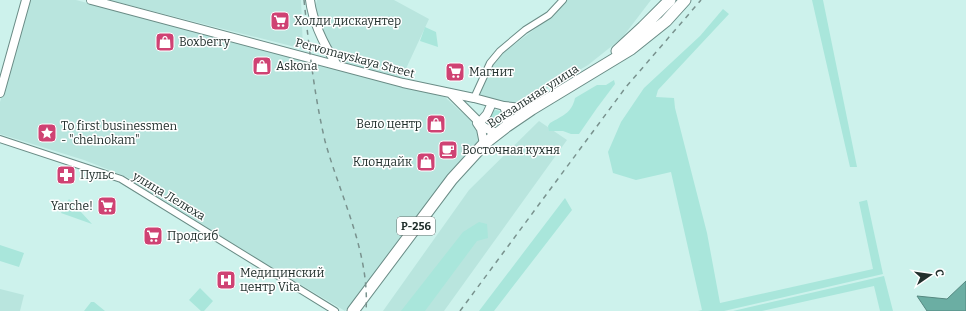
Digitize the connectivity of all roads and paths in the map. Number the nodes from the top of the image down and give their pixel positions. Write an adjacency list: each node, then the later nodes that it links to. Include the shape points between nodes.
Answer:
1 (26, 0): 9 (main road)
2 (91, 0): 7 (main road, Pervomayskaya Street)
3 (310, 0): 7 (main road, via 316,27)
4 (563, 0): 11 (street, via 549,15 525,30 500,51 490,63)
5 (670, 0): 8 (highway, Р-256)
6 (685, 0): 8 (highway, Р-256, via 649,35)
7 (337, 65): 10 (main road, Pervomayskaya Street)
8 (593, 73): 14 (highway, Вокзальная улица / Р-256)
9 (0, 93)
10 (451, 94): 11 (main road, Pervomayskaya Street); 15 (main road)
11 (474, 98): 12 (main road, Pervomayskaya Street)
12 (492, 103): 13 (main road, Pervomayskaya Street); 16 (main road)
13 (504, 106): 14 (main road, Pervomayskaya Street); 17 (main road)
14 (532, 109): 17 (highway, Вокзальная улица / Р-256)
15 (470, 113): 16 (main road); 20 (main road, via 481,129)
16 (479, 123): 18 (main road)
17 (507, 126): 18 (highway, Вокзальная улица / Р-256)
18 (498, 133): 20 (highway, Вокзальная улица / Р-256)
19 (0, 139): 21 (street, улица Лелюха, via 121,179)
20 (484, 144): 22 (highway, Вокзальная улица / Р-256, via 452,179)
21 (335, 311)
22 (353, 311)

